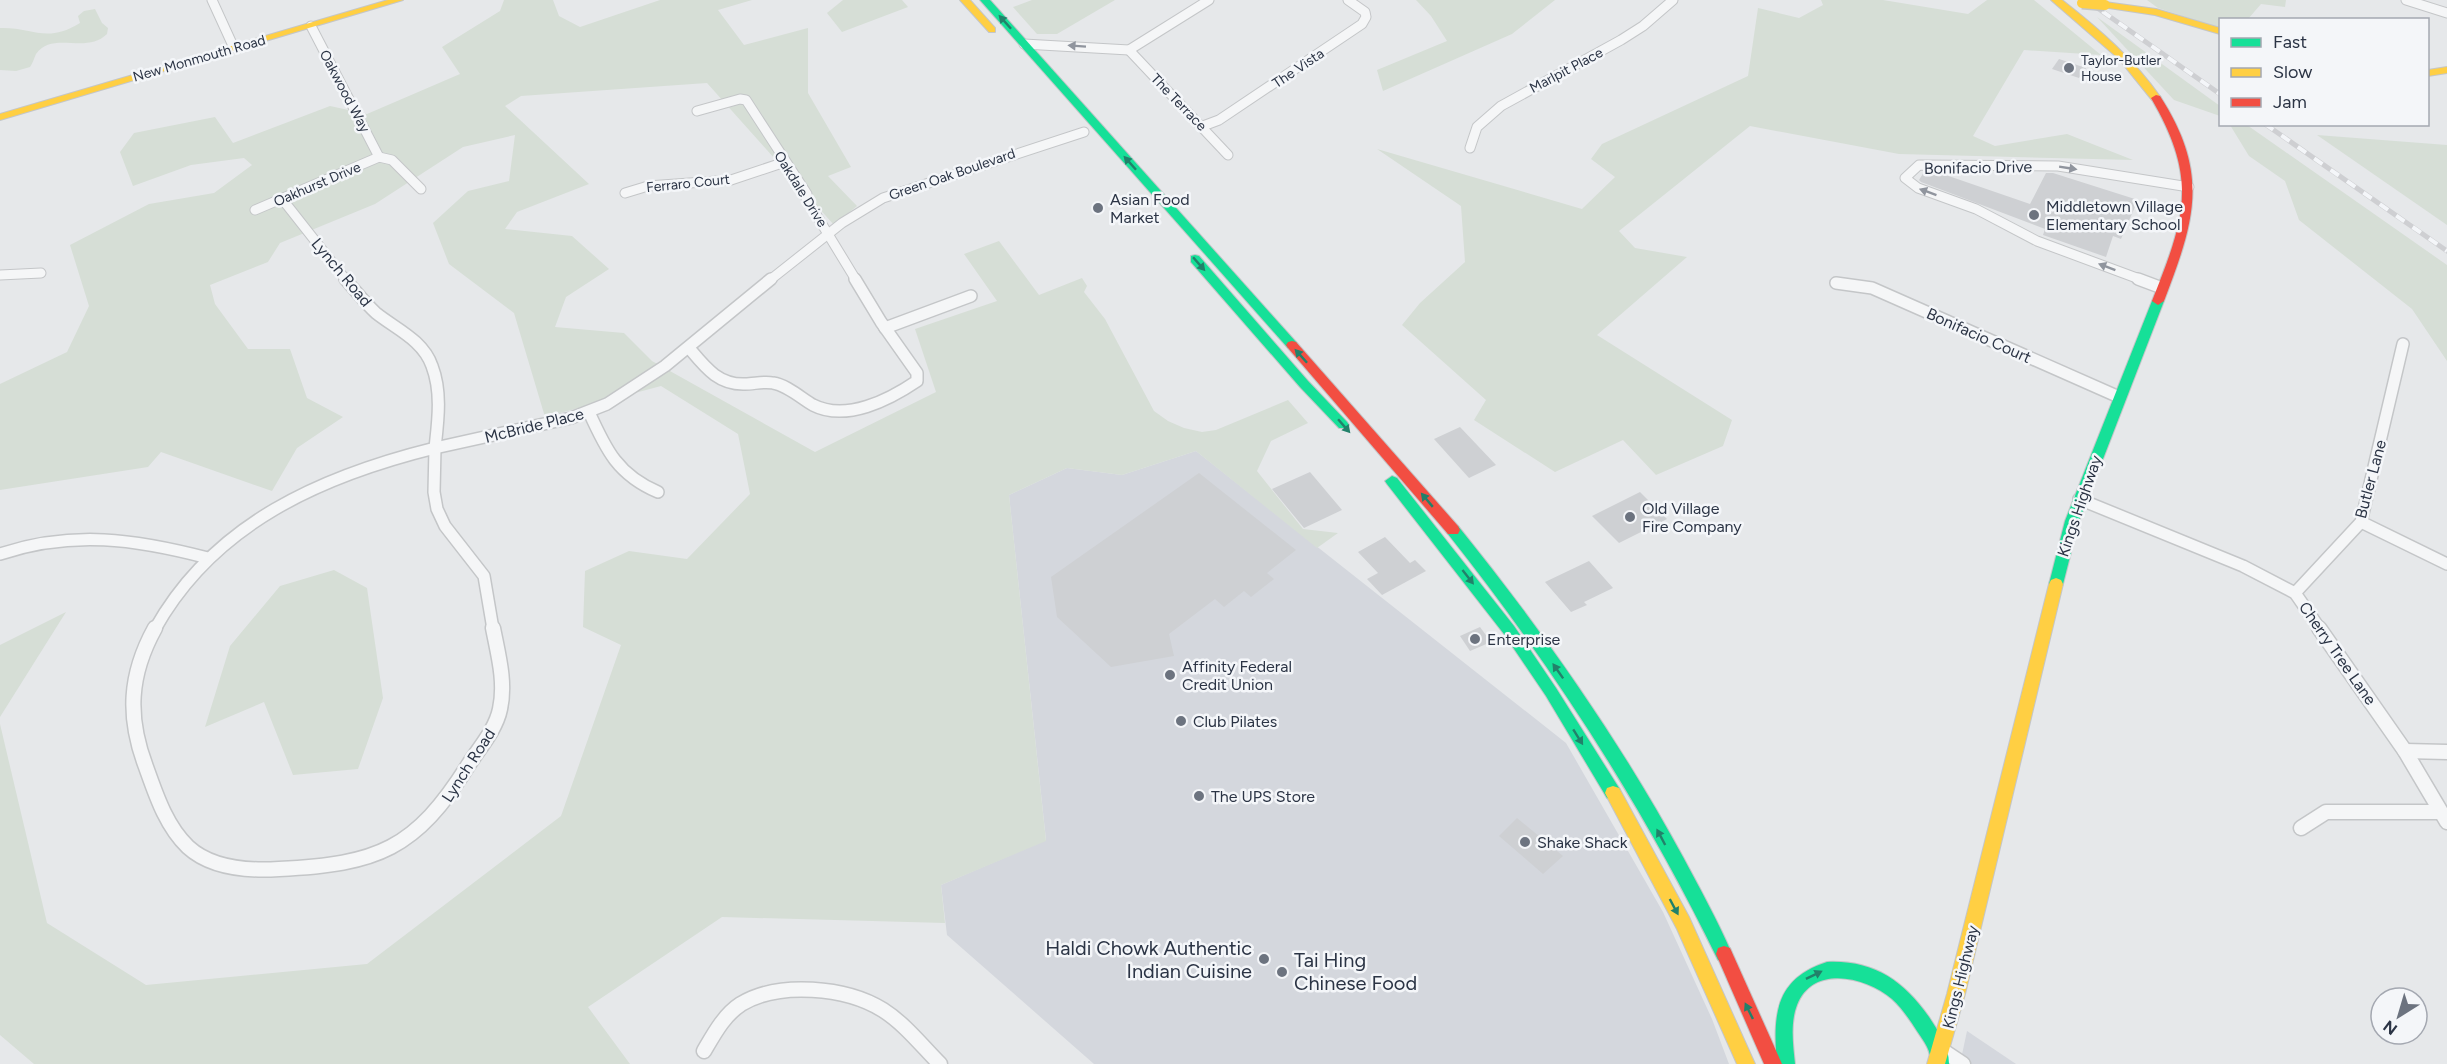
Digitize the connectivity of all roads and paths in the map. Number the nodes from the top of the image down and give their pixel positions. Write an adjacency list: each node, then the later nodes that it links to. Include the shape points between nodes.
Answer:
1 (212, 0): 15 (street)
2 (398, 0): 11 (main road, New Monmouth Road)
3 (965, 0): 13 (main road)
4 (985, 0): 14 (main road, one-way to 4)
5 (1209, 0): 16 (street)
6 (1348, 0): 22 (street, The Vista, via 1365,12 1362,24 1219,120)
7 (1673, 0): 24 (street, Marlpit Place, via 1621,40 1501,106 1477,127)
8 (2406, 0): 10 (street)
9 (2058, 1): 12 (main road, bridge, via 2156,12); 29 (main road, Kings Highway, via 2121,54 2157,98 2178,139)
10 (2447, 13)
11 (311, 26): 15 (main road, New Monmouth Road); 26 (street, Oakwood Way)
12 (2219, 31)
13 (999, 38)
14 (1024, 44): 16 (street, one-way to 14); 62 (main road, one-way to 14, via 1729,968 1652,819 1584,707 1520,616 1368,431)
15 (234, 48): 21 (main road, New Monmouth Road)
16 (1129, 50): 22 (street, The Terrace)
17 (2447, 70): 18 (main road)
18 (2429, 73)
19 (1060, 106): 23 (main road)
20 (697, 111): 27 (street, Oakdale Drive, via 746,100)
21 (0, 117)
22 (1203, 126): 25 (street, The Terrace)
23 (1084, 132): 28 (main road); 34 (street, Green Oak Boulevard, via 896,193 865,207)
24 (1470, 148)
25 (1228, 155)
26 (379, 157): 30 (street, via 392,160); 32 (street, Oakhurst Drive)
27 (785, 162): 31 (street, Ferraro Court, via 731,180 648,186); 34 (street, Oakdale Drive)
28 (1129, 183)
29 (2189, 187): 39 (main road, Kings Highway, via 2182,240); 39 (street, Bonifacio Drive, one-way to 29, via 2037,241 1976,209 1918,188 1905,178 1919,165 2058,166)
30 (421, 189)
31 (625, 194)
32 (282, 200): 33 (street, Oakhurst Drive); 46 (street, Lynch Road, via 369,306 414,340 427,355 436,382)
33 (255, 210)
34 (829, 233): 41 (street, Oakdale Drive); 43 (street, McBride Place)
35 (1186, 250): 61 (main road, one-way to 61, via 1397,486 1520,646 1621,807 1683,923)
36 (42, 273): 37 (street)
37 (0, 274)
38 (1836, 283): 44 (street, Bonifacio Court, via 1872,288)
39 (2162, 288): 44 (main road, Kings Highway)
40 (971, 296): 41 (street)
41 (883, 325): 43 (street, Oakdale Drive, via 917,373 917,381 846,412 829,411 773,382 725,383)
42 (2403, 344): 49 (street, Butler Lane)
43 (689, 348): 45 (street, McBride Place, via 636,388)
44 (2119, 397): 48 (main road, Kings Highway)
45 (589, 412): 46 (street, McBride Place); 47 (street, via 612,458 631,480)
46 (435, 448): 51 (street, McBride Place, via 375,463 320,484 272,511); 51 (street, Lynch Road, via 437,512 484,576 502,700 491,730 442,805 415,833 381,853 344,864 251,871 205,859 179,840 169,825 135,735 132,696 150,637 177,595)
47 (658, 492)
48 (2079, 499): 53 (street, Cherry Tree Lane, via 2243,566); 59 (main road, Kings Highway, via 2063,549)
49 (2361, 522): 52 (street); 53 (street, Butler Lane)
50 (0, 554): 51 (street, via 47,542 108,539 165,546)
51 (208, 558)
52 (2447, 564)
53 (2295, 592): 54 (street, Cherry Tree Lane)
54 (2406, 752): 55 (street); 56 (street, Cherry Tree Lane)
55 (2447, 752)
56 (2444, 818): 57 (street, via 2326,812)
57 (2301, 828)
58 (704, 1051): 60 (street, via 720,1023 742,1003 770,994 803,991 842,994 880,1008)
59 (1939, 1059): 63 (main road, one-way to 59, via 1786,1013 1792,995 1806,979 1835,968 1869,974 1901,996); 64 (street)
60 (940, 1064)
61 (1746, 1064)
62 (1773, 1064)
63 (1786, 1064)
64 (1963, 1064)

